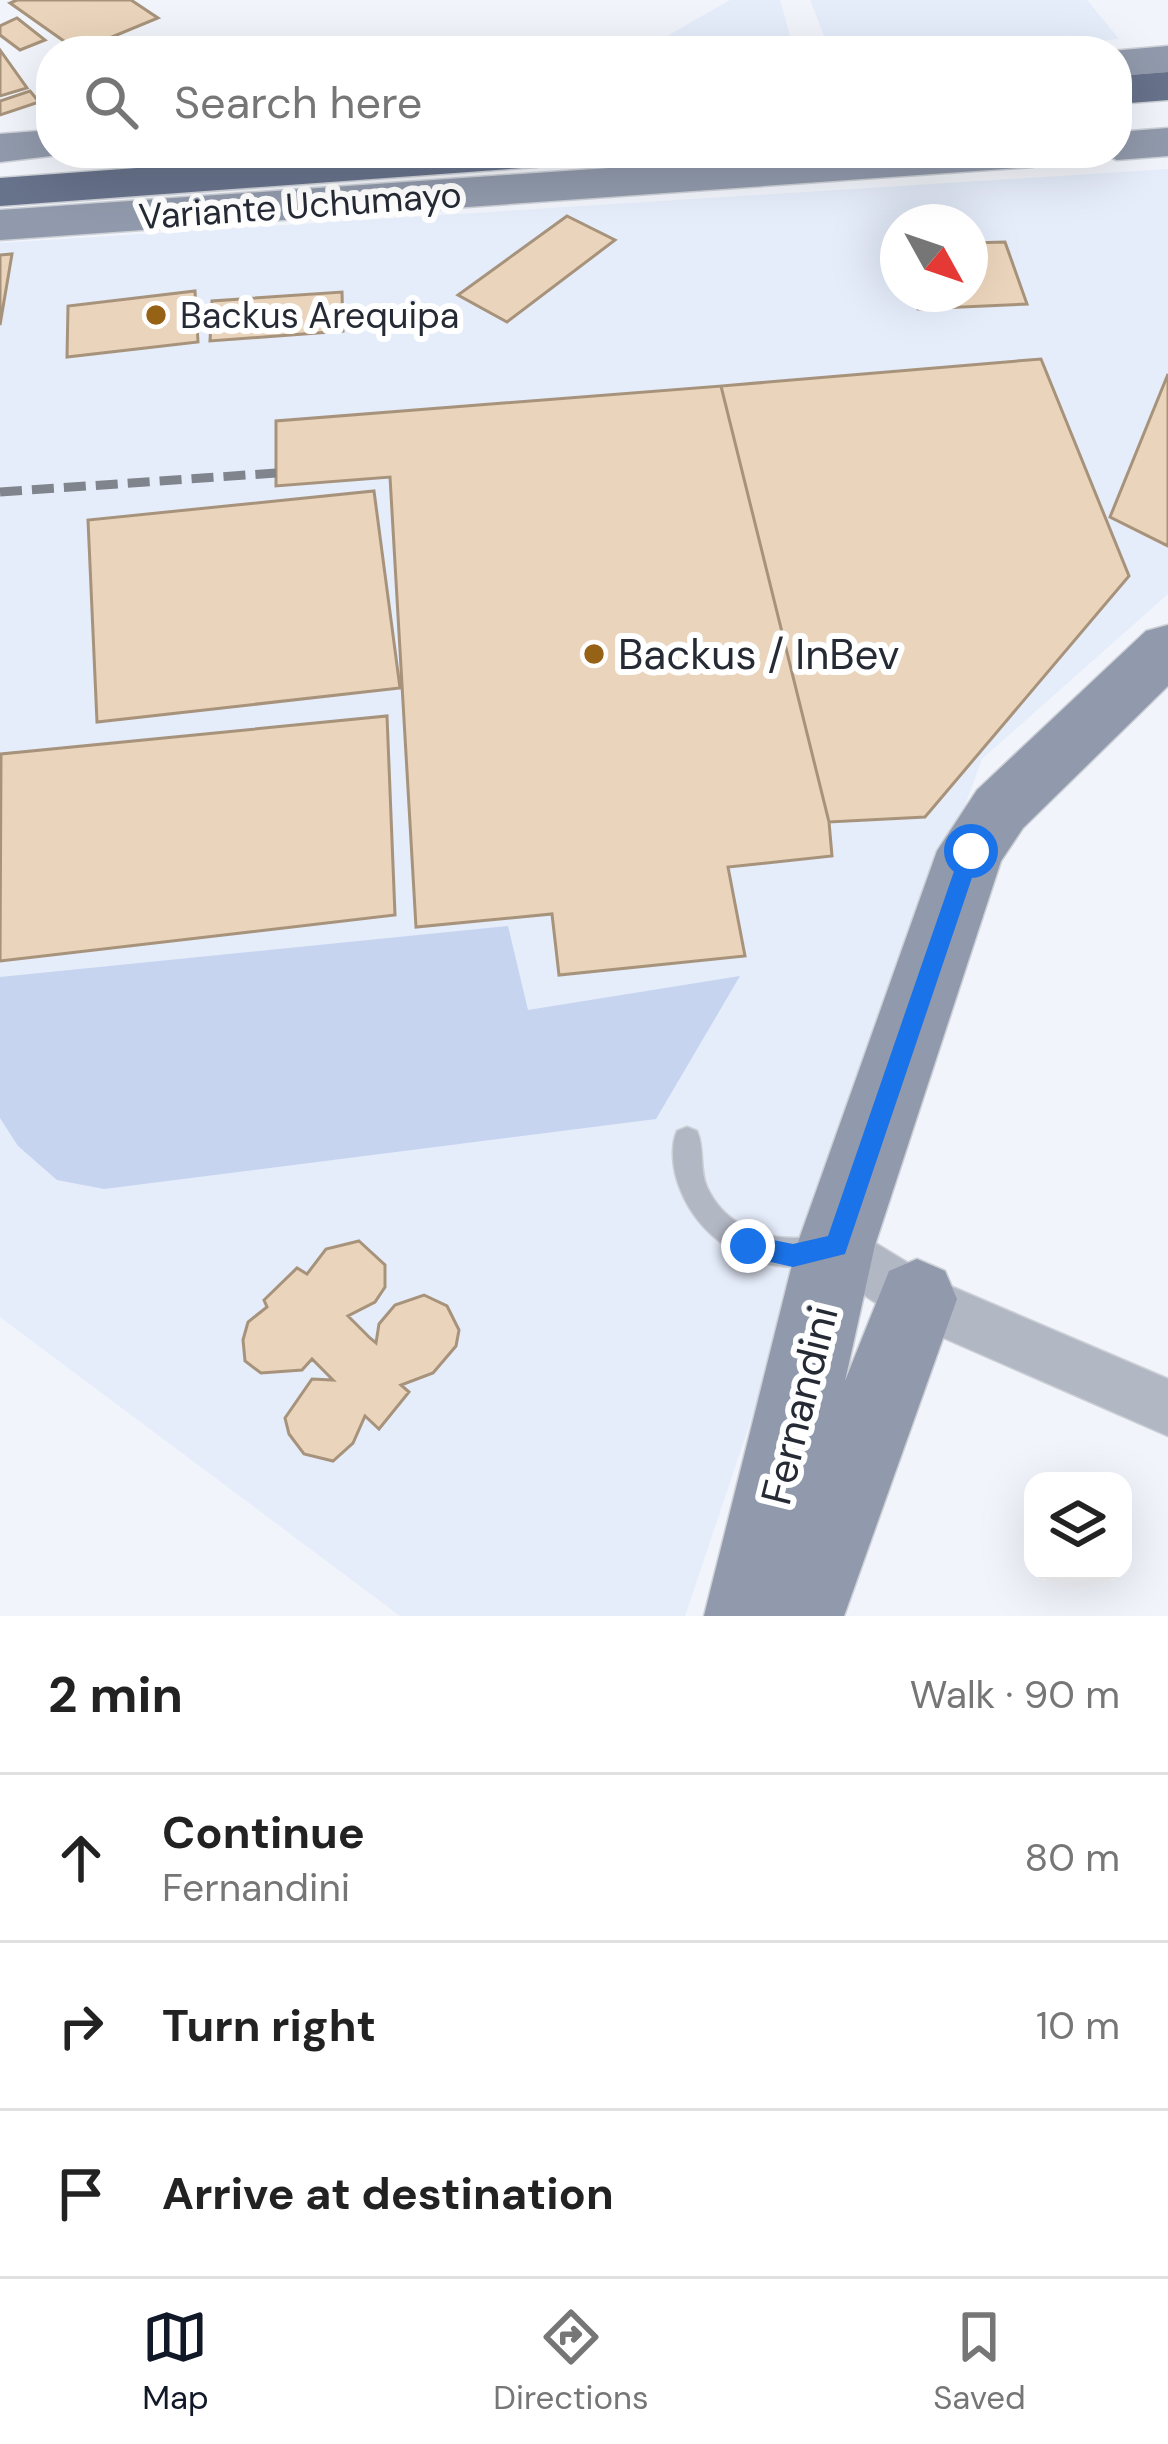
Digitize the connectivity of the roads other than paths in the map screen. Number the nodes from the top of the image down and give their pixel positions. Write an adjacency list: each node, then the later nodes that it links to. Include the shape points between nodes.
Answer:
1 (1168, 59): 2 (main road)
2 (1132, 65)
3 (1132, 67): 4 (lane)
4 (1168, 68)
5 (1168, 86): 6 (highway)
6 (1132, 88)
7 (1168, 106): 8 (highway)
8 (1132, 109)
9 (1168, 132): 10 (lane)
10 (1132, 135)
11 (1168, 142): 13 (main road)
12 (36, 145): 14 (main road)
13 (1132, 145)
14 (0, 148)
15 (36, 166): 18 (highway, Variante Uchumayo)
16 (330, 168): 19 (highway, Variante Uchumayo)
17 (758, 168): 20 (main road, Variante Uchumayo)
18 (0, 169)
19 (0, 192)
20 (0, 225)
21 (1168, 648): 23 (main road, Fernandini, via 982,830)
22 (687, 1140): 23 (lane, via 690,1181 711,1219 748,1246 793,1256)
23 (836, 1246): 24 (street); 26 (main road, Fernandini)
24 (916, 1299): 25 (street); 27 (main road)
25 (1168, 1408)
26 (749, 1616)
27 (799, 1616)

